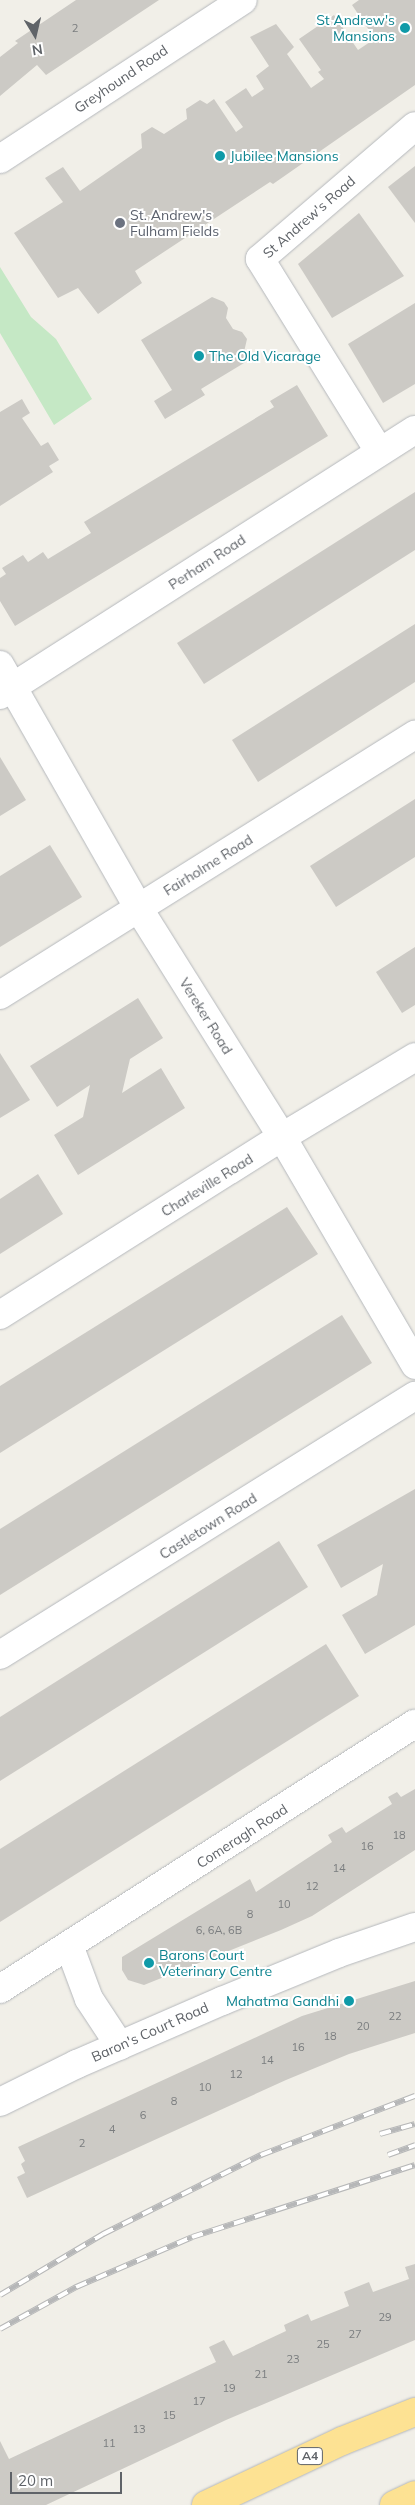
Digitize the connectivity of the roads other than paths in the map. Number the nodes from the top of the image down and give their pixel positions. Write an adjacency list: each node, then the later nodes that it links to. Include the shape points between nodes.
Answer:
1 (243, 0): 3 (street, Greyhound Road)
2 (415, 126): 5 (street, St Andrew's Road, via 260,260)
3 (0, 159)
4 (415, 430): 5 (street, Perham Road)
5 (379, 451): 6 (street, Perham Road)
6 (4, 682): 8 (street, Vereker Road)
7 (415, 735): 8 (street, Fairholme Road)
8 (138, 909): 9 (street, Fairholme Road); 11 (street, Vereker Road)
9 (0, 996)
10 (415, 1057): 11 (street, Charleville Road)
11 (282, 1137): 12 (street, Charleville Road); 13 (street, Vereker Road)
12 (0, 1316)
13 (415, 1365)
14 (415, 1396): 15 (street, Castletown Road)
15 (0, 1655)
16 (415, 1724): 18 (street, Comeragh Road)
17 (415, 1927): 20 (street, Baron's Court Road, via 339,1953)
18 (70, 1948): 19 (street, Comeragh Road); 20 (street, via 90,1999)
19 (0, 1990)
20 (120, 2046): 21 (street, Baron's Court Road)
21 (0, 2102)
22 (415, 2412): 24 (highway, A4, via 342,2441)
23 (415, 2495): 25 (highway)
24 (206, 2505)
25 (394, 2505)

